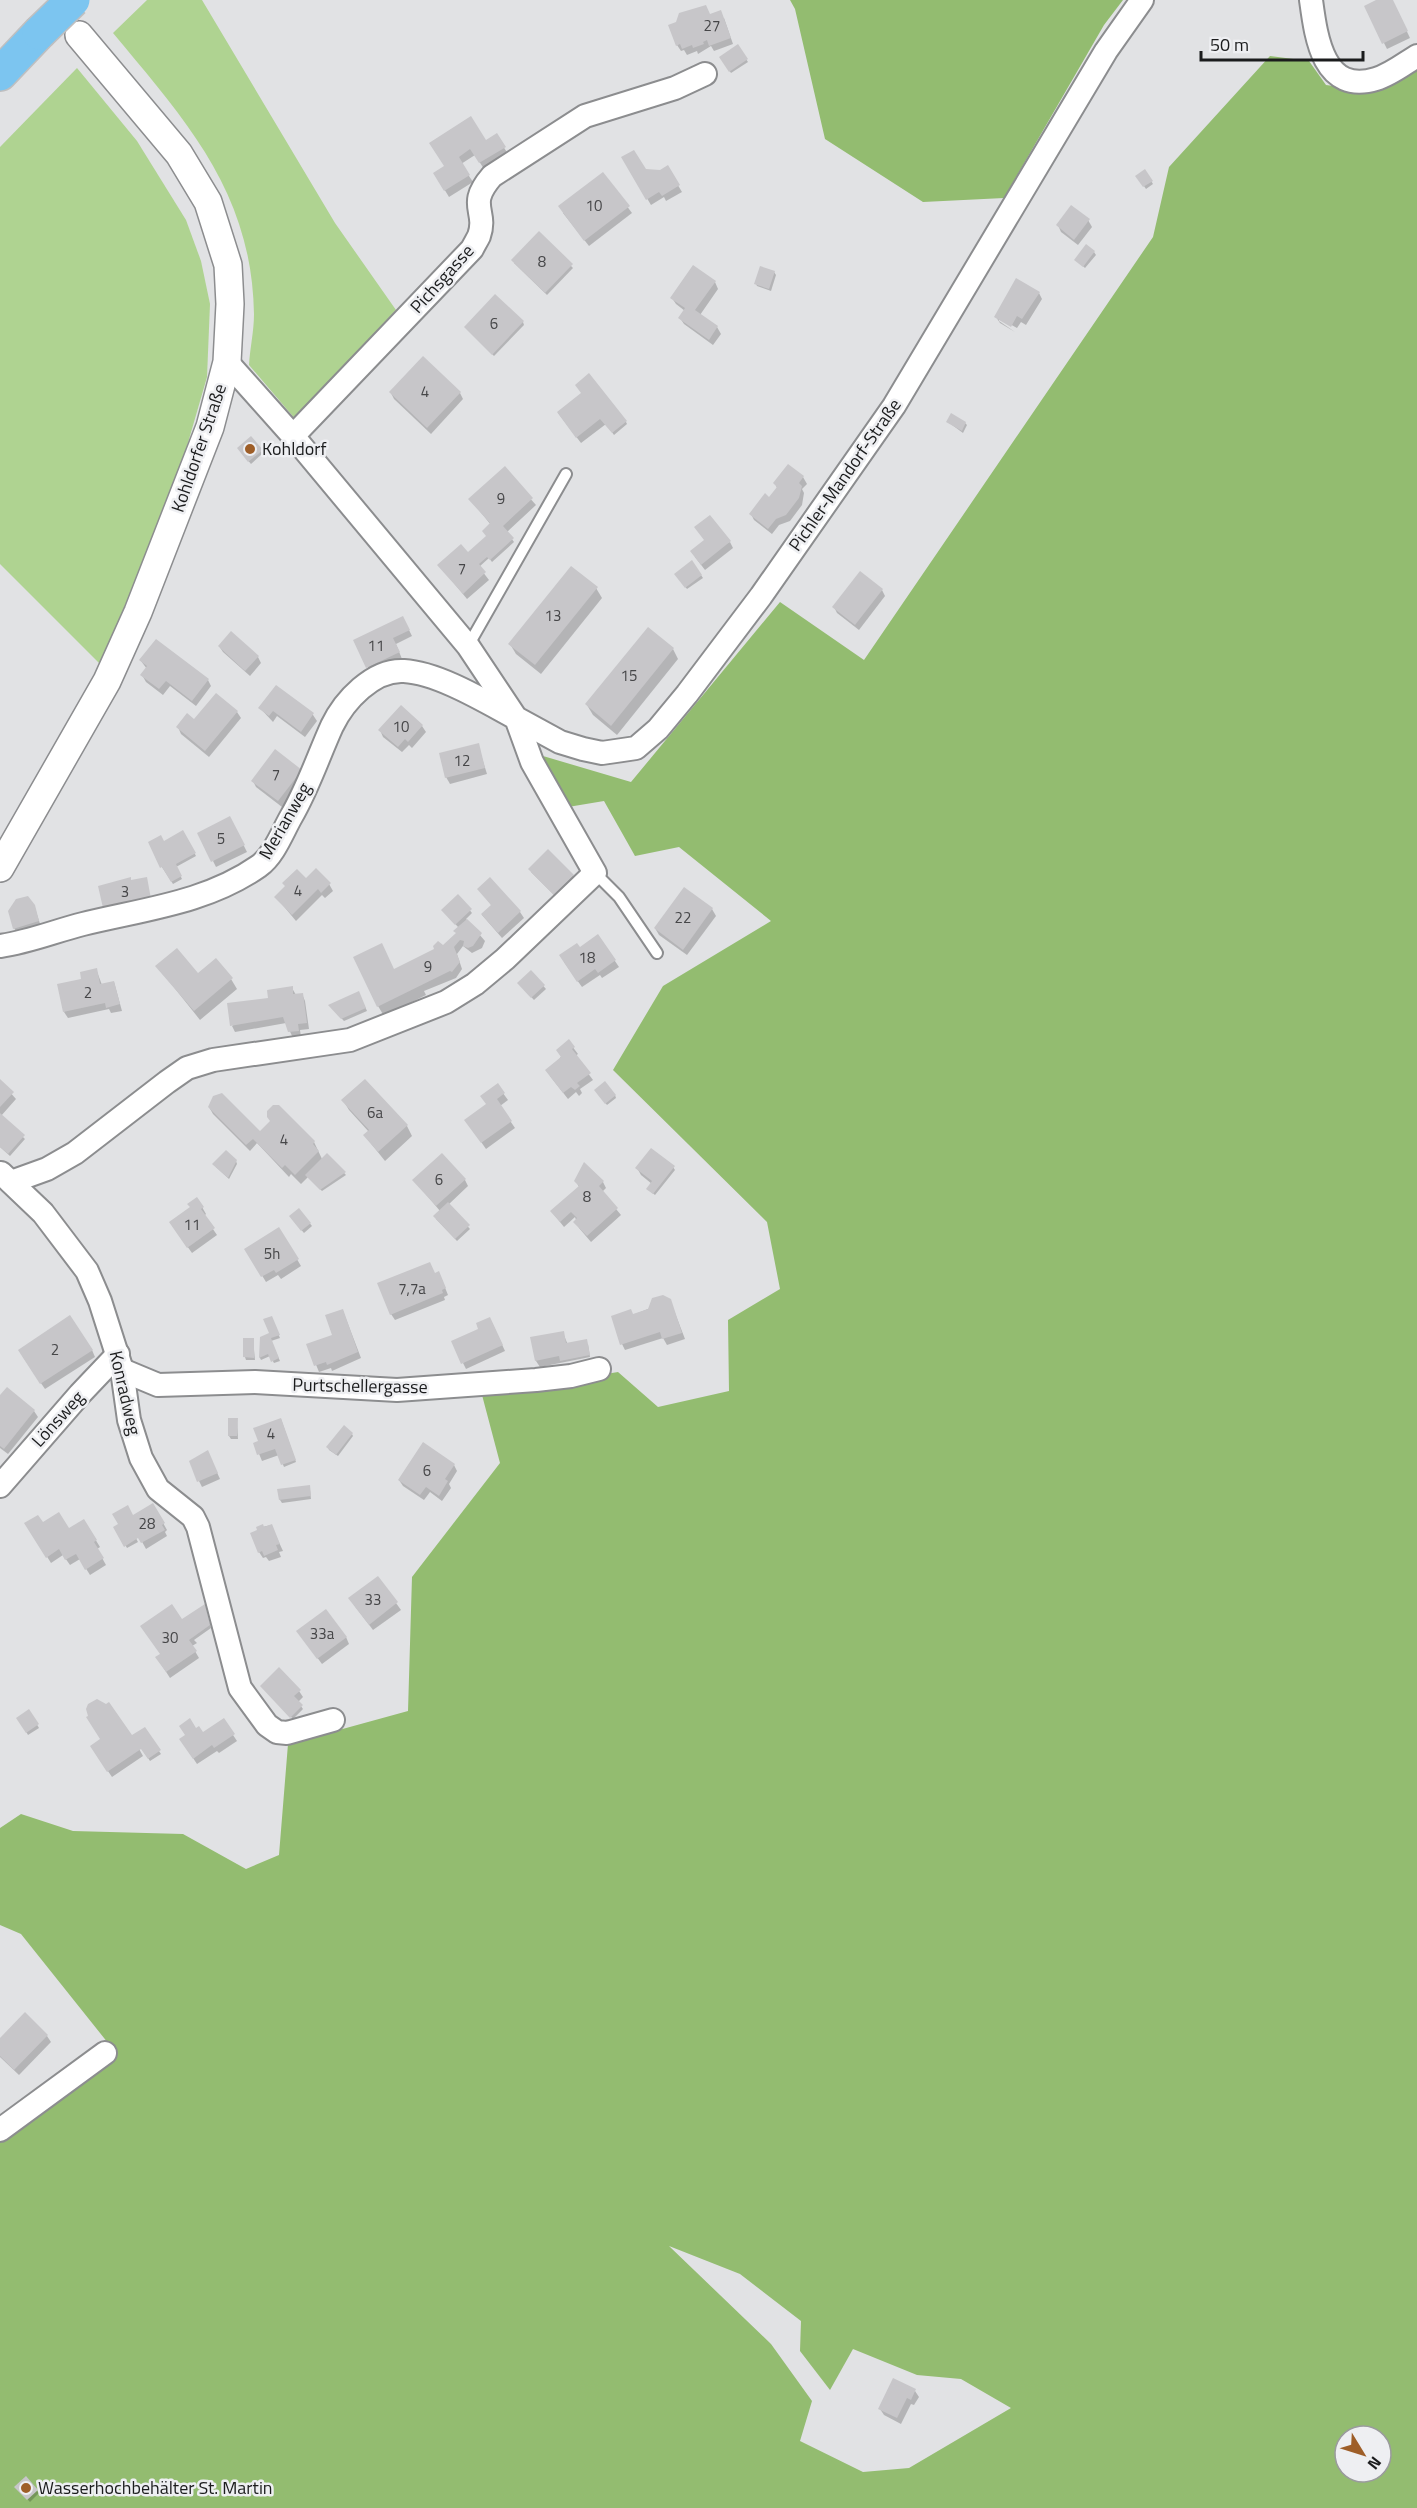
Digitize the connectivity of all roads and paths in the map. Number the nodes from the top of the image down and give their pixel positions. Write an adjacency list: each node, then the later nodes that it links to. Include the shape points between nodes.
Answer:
1 (73, 0): 6 (main road, bridge)
2 (1142, 0): 12 (street, Pichler-Mandorf-Straße, via 1106,51 894,406 761,596 658,729 636,748 602,753 560,742)
3 (1311, 0): 5 (street, via 1323,59 1344,77 1361,82 1378,78)
4 (79, 35): 8 (street, Kohldorfer Straße, via 179,154 208,202 228,265)
5 (1417, 56)
6 (0, 74)
7 (705, 74): 9 (street, Pichsgasse, via 675,88 585,116 492,176 482,187 478,200 481,227 472,249)
8 (227, 362): 9 (street, Pichler-Mandorf-Straße); 13 (street, Kohldorfer Straße, via 210,427 138,612 107,681)
9 (293, 436): 11 (street, Pichler-Mandorf-Straße)
10 (566, 474): 11 (lane)
11 (468, 646): 12 (street, Pichler-Mandorf-Straße)
12 (516, 718): 14 (street, via 532,762); 15 (street, Merianweg, via 441,681 404,671 387,673 365,685 344,706 304,795 269,856 259,866 199,898)
13 (0, 868)
14 (595, 873): 16 (lane, via 619,897); 17 (street, via 505,959 446,1002 350,1040 213,1060 188,1068 75,1153 47,1169)
15 (0, 946)
16 (657, 952)
17 (6, 1177): 18 (street, Konradweg, via 42,1213 87,1271)
18 (120, 1362): 19 (street, Purtschellergasse, via 158,1385 255,1382 397,1390 536,1380); 20 (street, Lönsweg); 21 (street, Konradweg, via 129,1420 141,1458 158,1489 193,1517 198,1527 240,1688 267,1725 277,1732 287,1733)
19 (599, 1369)
20 (0, 1486)
21 (333, 1720)
22 (105, 2054): 23 (street)
23 (0, 2130)

